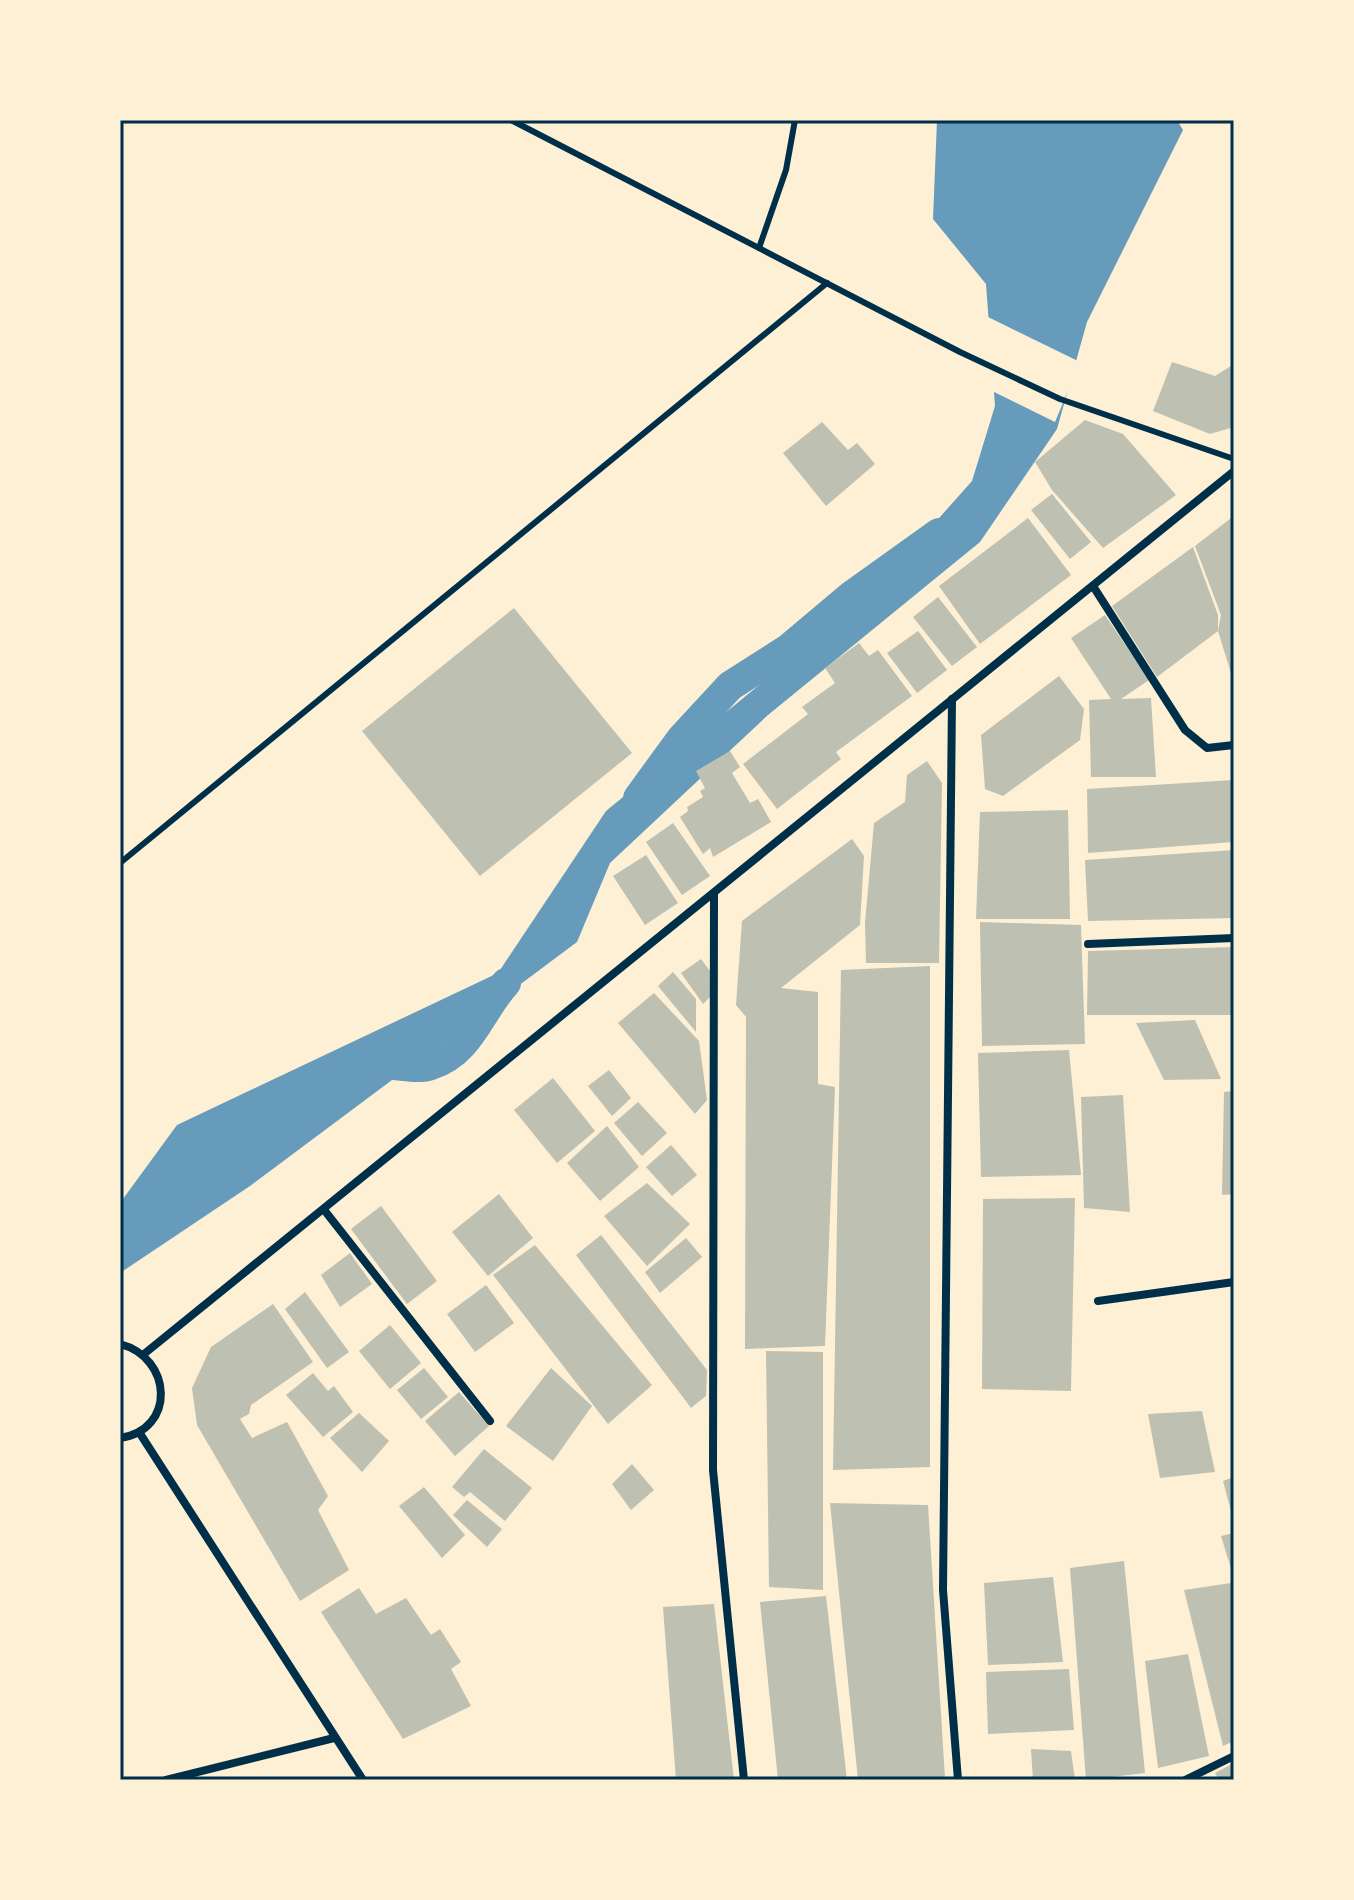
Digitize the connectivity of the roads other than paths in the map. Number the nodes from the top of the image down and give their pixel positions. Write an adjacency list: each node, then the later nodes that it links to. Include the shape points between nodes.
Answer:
1 (511, 120): 3 (lane)
2 (795, 120): 3 (lane, via 786,170)
3 (759, 248): 4 (lane)
4 (827, 283): 5 (lane, via 1060,399); 10 (lane)
5 (1234, 459)
6 (1234, 471): 7 (street)
7 (1093, 586): 8 (street); 9 (street, via 1185,730 1207,748)
8 (952, 699): 11 (street); 27 (street, via 943,1590)
9 (1234, 745)
10 (120, 863)
11 (714, 894): 14 (street); 26 (street, via 713,1470)
12 (1234, 938): 13 (street)
13 (1088, 944)
14 (325, 1211): 18 (street); 19 (street)
15 (1234, 1282): 16 (street)
16 (1098, 1301)
17 (120, 1344): 18 (street)
18 (144, 1354): 20 (street, via 154,1366 162,1394 158,1409)
19 (490, 1421)
20 (139, 1432): 21 (street); 22 (street)
21 (120, 1438)
22 (334, 1738): 24 (street); 25 (street)
23 (1234, 1756): 28 (street)
24 (166, 1780)
25 (363, 1780)
26 (744, 1780)
27 (958, 1780)
28 (1185, 1780)

